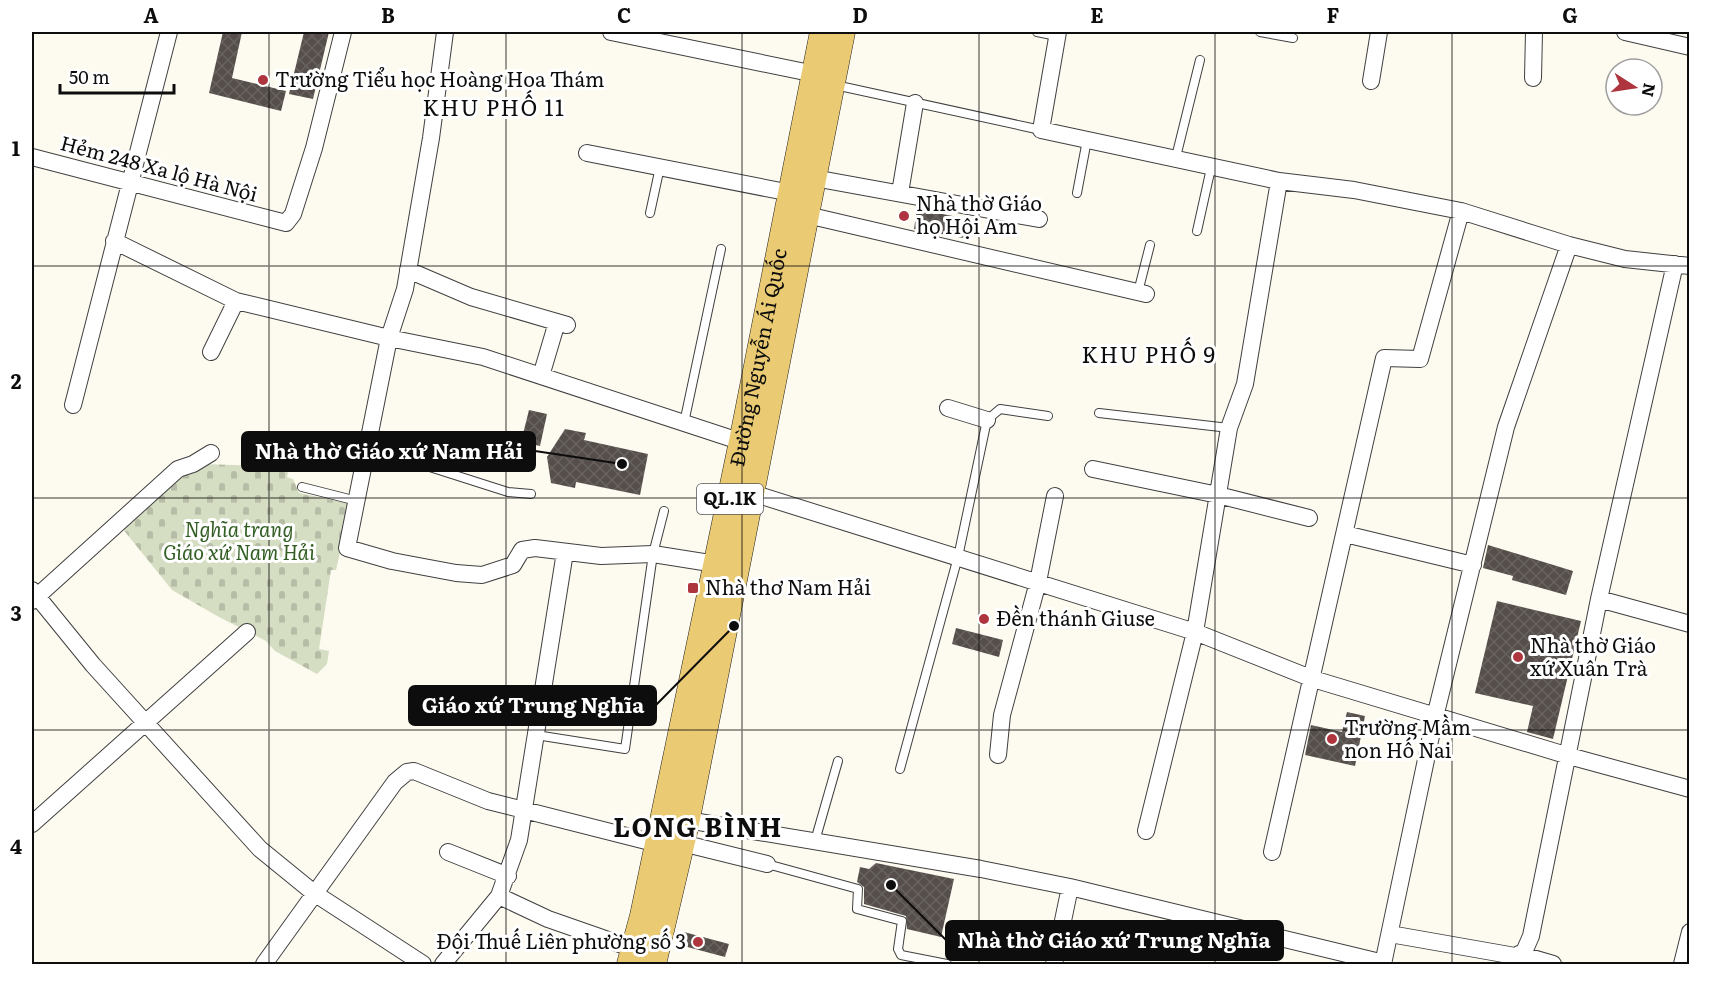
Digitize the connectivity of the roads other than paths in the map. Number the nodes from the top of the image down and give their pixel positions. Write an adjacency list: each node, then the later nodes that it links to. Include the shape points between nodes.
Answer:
1 (169, 32): 30 (street)
2 (343, 32): 30 (street, Hẻm 248 Xa lộ Hà Nội, via 317,138 293,214 286,223)
3 (445, 32): 44 (street)
4 (611, 32): 12 (street)
5 (823, 32): 18 (main road, Đường Nguyễn Ái Quốc / QL.1K)
6 (842, 32): 18 (main road, Đường Nguyễn Ái Quốc / QL.1K)
7 (1037, 32): 13 (lane)
8 (1260, 32): 14 (lane)
9 (1379, 32): 19 (street)
10 (1534, 32): 17 (street)
11 (1625, 32): 15 (street)
12 (635, 34): 18 (street)
13 (1057, 34): 21 (street)
14 (1293, 38)
15 (1689, 47)
16 (1200, 60): 25 (lane)
17 (1533, 78)
18 (823, 79): 20 (lane); 28 (main road, Đường Nguyễn Ái Quốc / QL.1K); 32 (main road, Đường Nguyễn Ái Quốc / QL.1K)
19 (1371, 81)
20 (915, 103): 21 (lane); 31 (street)
21 (1041, 130): 22 (street)
22 (1087, 140): 25 (street); 33 (lane)
23 (587, 153): 26 (street)
24 (32, 157): 30 (street, Hẻm 248 Xa lộ Hà Nội)
25 (1175, 161): 27 (street)
26 (660, 167): 32 (street); 35 (lane)
27 (1210, 168): 29 (street); 38 (lane)
28 (814, 178): 31 (street); 36 (main road, Đường Nguyễn Ái Quốc / QL.1K)
29 (1279, 181): 34 (street); 56 (street, via 1245,384)
30 (131, 183): 39 (street)
31 (900, 192): 37 (street)
32 (791, 193): 57 (main road, Đường Nguyễn Ái Quốc / QL.1K)
33 (1077, 193)
34 (1461, 210): 41 (street); 69 (street, via 1420,359 1384,358)
35 (650, 213)
36 (807, 215): 45 (street); 62 (main road, Đường Nguyễn Ái Quốc / QL.1K)
37 (1039, 219)
38 (1197, 231)
39 (114, 241): 46 (street); 50 (street)
40 (1150, 245): 45 (lane)
41 (1569, 245): 43 (street, via 1625,259); 74 (street, via 1506,427)
42 (720, 249): 55 (lane)
43 (1682, 265): 77 (street)
44 (408, 270): 47 (street); 49 (street, via 471,297 562,323)
45 (1142, 293)
46 (236, 301): 47 (street); 48 (street)
47 (389, 338): 49 (street, via 483,357); 58 (street)
48 (211, 352)
49 (541, 376): 55 (street)
50 (73, 405)
51 (948, 408): 54 (street)
52 (1099, 413): 56 (lane)
53 (1048, 416): 54 (lane, via 1000,409)
54 (987, 420): 72 (lane)
55 (684, 423): 57 (street)
56 (1229, 428): 64 (street)
57 (742, 442): 73 (main road, Đường Nguyễn Ái Quốc / QL.1K)
58 (367, 447): 63 (lane, via 508,492); 66 (street)
59 (211, 453): 76 (street, via 178,469)
60 (1093, 469): 64 (street)
61 (302, 487): 66 (lane)
62 (752, 493): 72 (street); 92 (main road, Đường Nguyễn Ái Quốc / QL.1K)
63 (531, 494)
64 (1218, 495): 68 (street); 80 (street)
65 (1055, 496): 75 (street)
66 (357, 501): 70 (street, via 347,548 392,561 482,575 513,565 522,550)
67 (664, 511): 71 (lane)
68 (1309, 518)
69 (1345, 534): 74 (street); 81 (street)
70 (565, 552): 71 (street, via 601,556); 84 (street)
71 (653, 554): 73 (street); 84 (lane, via 624,749)
72 (958, 557): 75 (street); 88 (lane)
73 (716, 564): 92 (main road, Đường Nguyễn Ái Quốc / QL.1K)
74 (1473, 565): 82 (street)
75 (1038, 582): 80 (street); 85 (street, via 1002,715)
76 (33, 596): 83 (street)
77 (1599, 598): 78 (street); 86 (street)
78 (1689, 624)
79 (248, 632): 83 (street)
80 (1195, 632): 81 (street); 93 (street)
81 (1313, 679): 82 (street); 96 (street)
82 (1435, 717): 86 (street); 103 (street)
83 (145, 722): 91 (street); 100 (street, via 260,849)
84 (536, 735): 90 (street)
85 (998, 755)
86 (1569, 756): 89 (street); 104 (street, via 1531,936 1524,952)
87 (838, 761): 94 (lane)
88 (900, 769)
89 (1689, 789)
90 (524, 810): 92 (street); 98 (street); 100 (street, via 488,801 414,771 407,772 395,782)
91 (32, 824)
92 (672, 831): 94 (street); 97 (street); 105 (main road, Đường Nguyễn Ái Quốc / QL.1K)
93 (1146, 831)
94 (815, 841): 99 (street)
95 (448, 852): 98 (street)
96 (1272, 852)
97 (767, 864): 109 (lane, via 858,889 857,909 902,921 898,949 901,955)
98 (508, 876): 101 (street)
99 (1070, 887): 110 (street); 111 (street)
100 (314, 893): 106 (street); 107 (street)
101 (499, 896): 105 (street); 108 (street)
102 (1689, 932): 113 (street)
103 (1390, 934): 104 (street, via 1502,955); 111 (street)
104 (1519, 954): 112 (street)
105 (639, 959)
106 (264, 964)
107 (423, 964)
108 (443, 964)
109 (947, 964)
110 (1054, 964)
111 (1384, 964)
112 (1553, 964)
113 (1682, 964)

